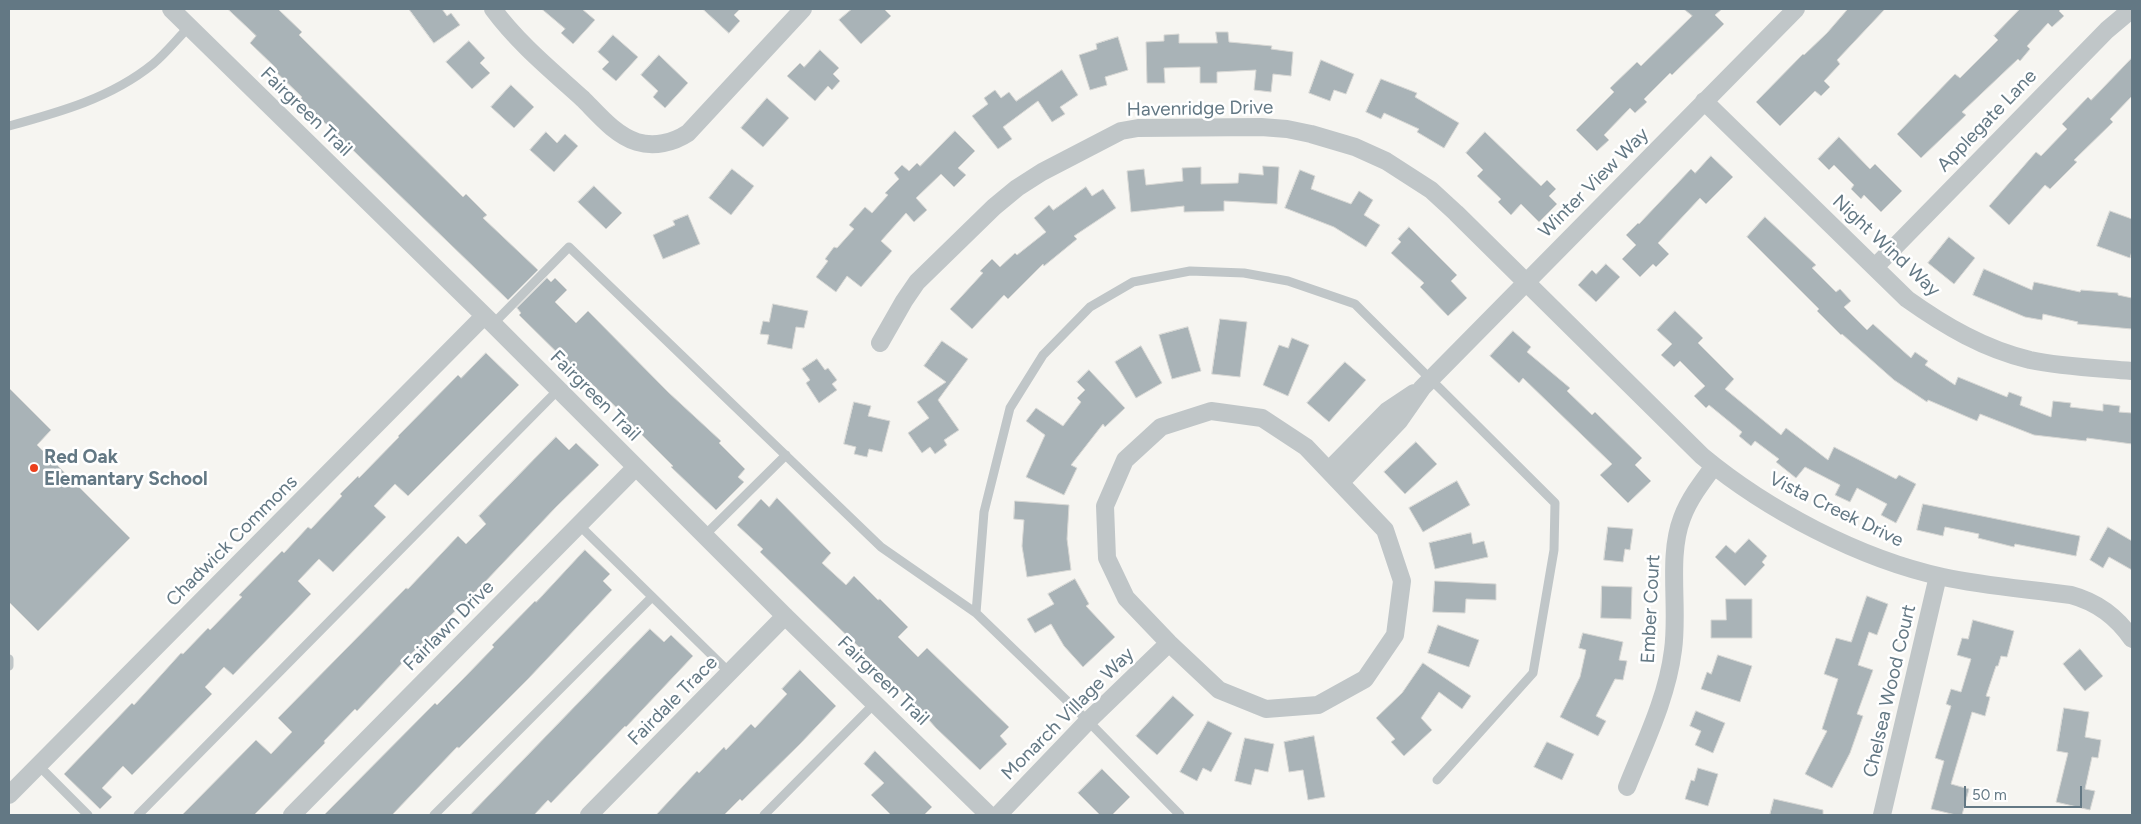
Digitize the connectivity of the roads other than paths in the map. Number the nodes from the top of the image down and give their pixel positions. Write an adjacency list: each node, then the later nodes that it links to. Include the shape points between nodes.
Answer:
1 (171, 9): 6 (street, Fairgreen Trail)
2 (493, 9): 3 (street, via 521,42 615,128 637,142 656,144 674,141 688,133)
3 (803, 9)
4 (1796, 9): 7 (street, Winter View Way)
5 (2132, 9): 9 (street, Applegate Lane, via 2107,30)
6 (188, 28): 8 (lane, via 153,63 115,90 67,111); 11 (street, Fairgreen Trail)
7 (1704, 101): 9 (street, Night Wind Way); 10 (street, Winter View Way)
8 (9, 126)
9 (1875, 266): 13 (street, Night Wind Way, via 1915,304 1958,333 1982,344 2038,361)
10 (1526, 282): 12 (street, Havenridge Drive, via 1431,190 1400,168 1355,147 1276,128 1138,128 1121,131 1042,172 994,207 917,282); 14 (street, Winter View Way); 17 (street, Vista Creek Drive)
11 (488, 320): 15 (street, Fairgreen Trail); 16 (lane, via 568,247); 33 (street, Chadwick Commons)
12 (880, 343)
13 (2132, 371)
14 (1426, 383): 19 (street, Winter View Way, via 1388,411); 24 (lane, via 1355,304 1338,297 1244,273 1190,271 1133,282 1090,307 1043,355 1010,408 984,512); 34 (lane, via 1555,503 1554,550 1533,673)
15 (558, 390): 18 (street, Fairgreen Trail); 39 (lane)
16 (786, 455): 21 (lane); 24 (lane, via 881,547)
17 (1714, 466): 22 (street, Vista Creek Drive, via 1773,506 1834,537 1895,564); 35 (street, Ember Court, via 1688,506 1678,530 1675,635 1668,676)
18 (636, 467): 20 (street, Fairlawn Drive); 21 (street, Fairgreen Trail)
19 (1335, 476): 27 (street, via 1306,447 1262,418 1211,411 1161,427 1125,460 1105,506 1107,558 1126,598); 27 (street, via 1385,530 1402,580 1395,635 1365,679 1318,705 1266,709 1219,690)
20 (579, 525): 23 (lane); 40 (street, Fairlawn Drive)
21 (705, 535): 25 (street, Fairgreen Trail)
22 (1938, 576): 26 (street, Vista Creek Drive, via 2083,598 2112,616); 46 (street, Chelsea Wood Court)
23 (652, 597): 30 (lane); 41 (lane)
24 (976, 613): 32 (lane)
25 (785, 616): 30 (street, Fairdale Trace); 31 (street, Fairgreen Trail)
26 (2132, 639)
27 (1169, 643): 32 (street, Monarch Village Way)
28 (9, 659): 29 (lane)
29 (9, 666)
30 (730, 673): 42 (street, Fairdale Trace)
31 (875, 703): 43 (lane); 44 (street, Fairgreen Trail)
32 (1088, 721): 37 (lane); 45 (street, Monarch Village Way)
33 (38, 765): 36 (street, Chadwick Commons); 38 (lane)
34 (1437, 780)
35 (1628, 787)
36 (9, 795)
37 (1176, 814)
38 (88, 815)
39 (138, 815)
40 (292, 815)
41 (434, 815)
42 (590, 815)
43 (764, 815)
44 (989, 815)
45 (998, 815)
46 (1882, 815)

